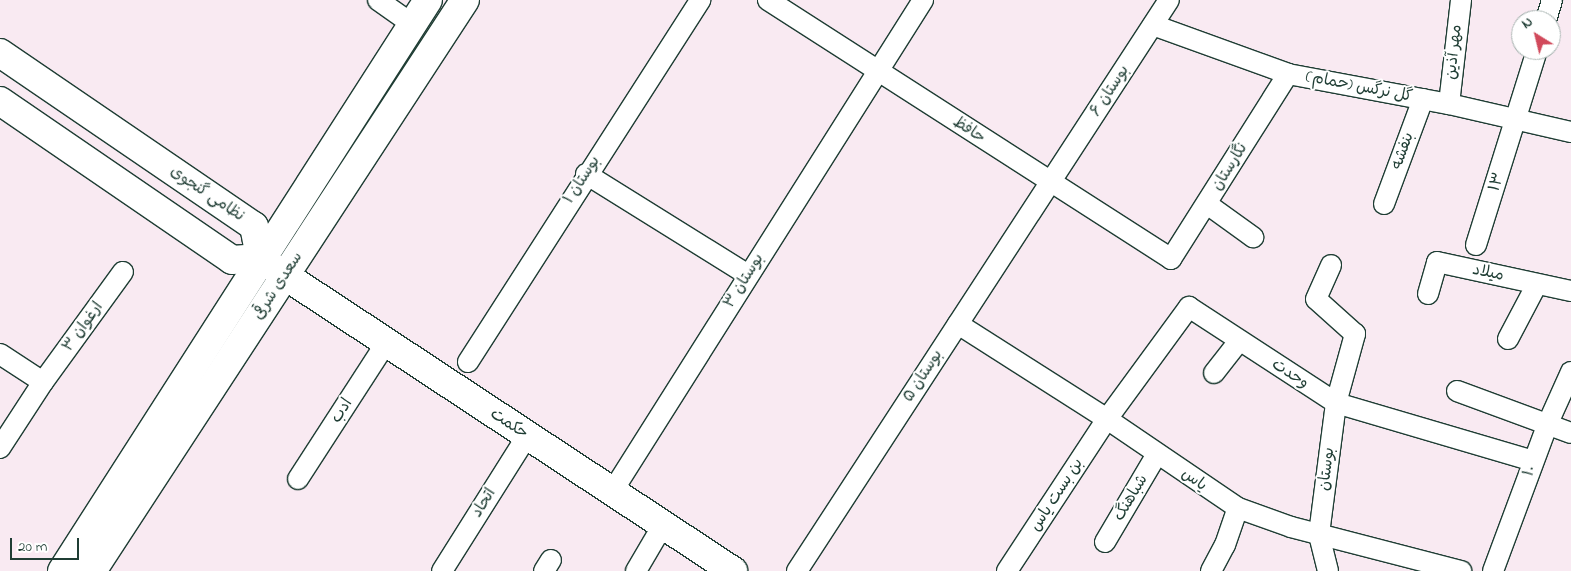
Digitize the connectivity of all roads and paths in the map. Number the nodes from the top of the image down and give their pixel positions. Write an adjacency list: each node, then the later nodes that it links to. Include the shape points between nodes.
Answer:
1 (378, 0): 9 (street)
2 (428, 0): 9 (main road, سعدی شرقی)
3 (465, 0): 31 (main road, سعدی شرقی)
4 (700, 0): 20 (street, بوستان ۱)
5 (768, 0): 13 (street, حافظ)
6 (923, 0): 13 (street, بوستان ۳)
7 (1169, 0): 10 (street, بوستان ۶)
8 (1461, 0): 17 (street, مهر آذین)
9 (412, 24): 26 (main road, سعدی شرقی)
10 (1152, 25): 14 (street, گل نرگس (حمام)); 21 (street, بوستان ۶)
11 (0, 53): 26 (main road, نظامی گنجوی, via 254,226)
12 (1534, 60): 18 (street, ۱۳)
13 (876, 70): 21 (street, حافظ); 30 (street, بوستان ۳)
14 (1288, 74): 15 (street, گل نرگس (حمام)); 22 (street, نگارستان)
15 (1423, 99): 17 (street, گل نرگس (حمام)); 23 (street, بنفشه)
16 (0, 101): 26 (main road, via 232,260)
17 (1449, 104): 18 (street, گل نرگس (حمام))
18 (1517, 119): 19 (street, گل نرگس (حمام)); 25 (street, ۱۳)
19 (1571, 132)
20 (586, 174): 30 (street); 40 (street, بوستان ۱)
21 (1050, 182): 27 (street, حافظ); 35 (street, بوستان ۵)
22 (1208, 204): 24 (street); 27 (street, نگارستان)
23 (1384, 204)
24 (1252, 237)
25 (1476, 244)
26 (260, 258): 31 (main road, حکمت); 59 (main road, سعدی شرقی)
27 (1171, 259)
28 (1331, 265): 45 (street, بوستان, via 1316,300 1355,334)
29 (123, 272): 43 (street, ارغوان ۳)
30 (748, 275): 54 (street, بوستان ۳)
31 (284, 276): 38 (main road, حکمت); 60 (main road, سعدی شرقی)
32 (1537, 284): 33 (street, میلاد); 34 (street, میلاد, via 1437,262); 36 (street)
33 (1571, 291)
34 (1428, 294)
35 (958, 324): 46 (street, یاس); 64 (street, بوستان ۵)
36 (1508, 339)
37 (1238, 341): 42 (street); 45 (street, وحدت); 46 (street, وحدت, via 1189,307)
38 (386, 343): 49 (main road, حکمت); 53 (street, ادب)
39 (0, 354): 43 (street)
40 (468, 362)
41 (1571, 372): 47 (street, ۱۰)
42 (1214, 373)
43 (43, 382): 50 (street, ارغوان ۳)
44 (1457, 391): 47 (street)
45 (1336, 403): 52 (street, وحدت); 57 (street, بوستان)
46 (1107, 419): 51 (street, یاس); 65 (street, بن بست یاس)
47 (1548, 423): 48 (street); 52 (street, ۱۰)
48 (1571, 433)
49 (526, 436): 54 (main road, حکمت); 61 (street, اتحاد)
50 (0, 448)
51 (1158, 454): 55 (street, یاس); 58 (street, شباهنگ)
52 (1533, 461): 69 (street, ۱۰)
53 (298, 479)
54 (612, 492): 56 (main road, حکمت)
55 (1238, 508): 57 (street, یاس); 66 (street, via 1226,545)
56 (663, 525): 62 (street); 63 (main road, حکمت)
57 (1319, 534): 67 (street); 68 (street, یاس)
58 (1105, 542)
59 (62, 571)
60 (92, 571)
61 (442, 571)
62 (636, 571)
63 (733, 571)
64 (796, 571)
65 (1007, 571)
66 (1211, 571)
67 (1328, 571)
68 (1461, 571)
69 (1492, 571)

